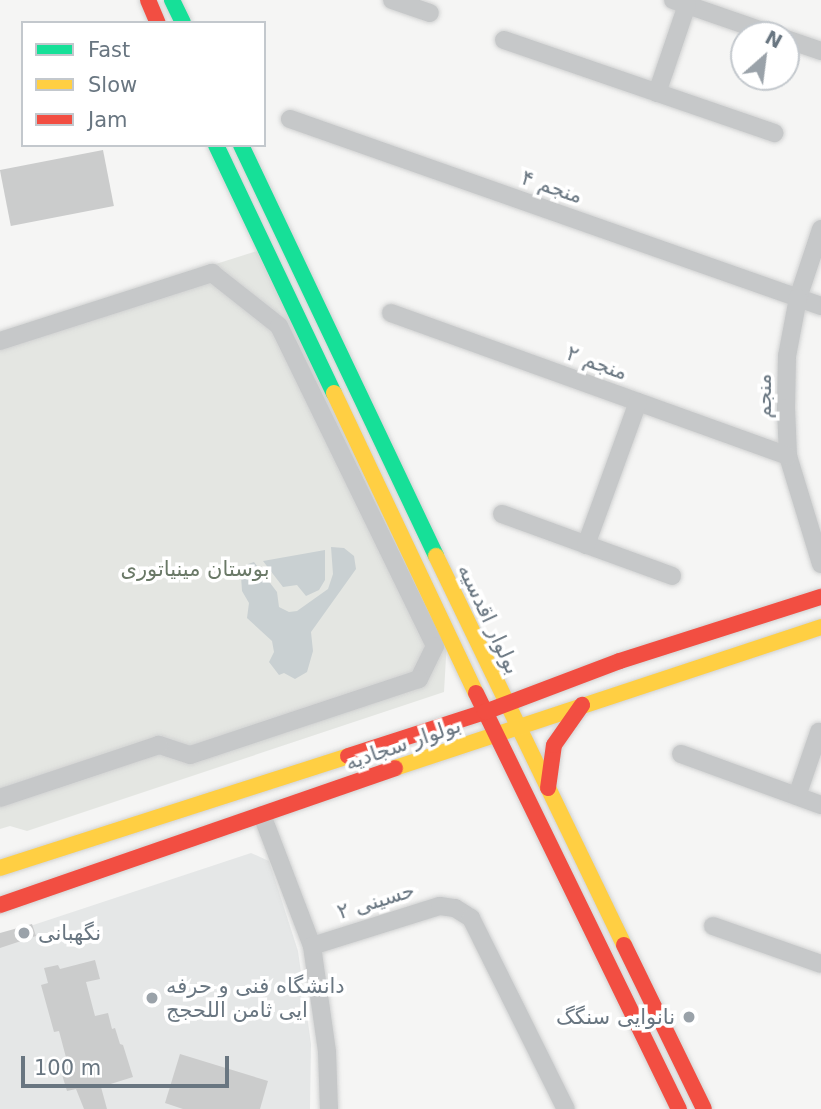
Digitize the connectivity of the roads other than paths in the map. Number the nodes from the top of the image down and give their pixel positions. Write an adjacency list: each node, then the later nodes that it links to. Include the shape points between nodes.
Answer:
1 (148, 0): 6 (main road)
2 (172, 0): 7 (main road)
3 (392, 0): 5 (street)
4 (680, 3): 8 (street); 12 (street)
5 (430, 13)
6 (157, 21)
7 (182, 21)
8 (733, 21)
9 (504, 40): 12 (street)
10 (800, 44): 11 (street)
11 (821, 51)
12 (657, 93): 14 (street)
13 (290, 120): 18 (street, منجم ۴)
14 (774, 133)
15 (217, 147): 30 (main road, بولوار اقدسیه)
16 (242, 147): 31 (main road, بولوار اقدسیه)
17 (821, 229): 18 (street, منجم)
18 (798, 298): 19 (street, منجم ۴); 23 (street, منجم, via 787,356)
19 (821, 306)
20 (391, 313): 22 (street, منجم ۲)
21 (0, 341): 41 (street, via 212,273 279,326 435,646 419,680 190,755 159,745)
22 (638, 402): 23 (street, منجم ۲); 25 (street)
23 (789, 456): 26 (street, منجم)
24 (502, 514): 25 (street)
25 (586, 545): 27 (street)
26 (821, 564)
27 (672, 576)
28 (821, 597): 31 (main road, بولوار سجادیه, via 620,661)
29 (821, 626): 32 (main road, بولوار سجادیه)
30 (462, 664): 33 (main road, بولوار اقدسیه); 35 (main road, via 456,701)
31 (506, 704): 33 (main road, بولوار سجادیه); 34 (main road, بولوار اقدسیه)
32 (582, 705): 34 (main road, بولوار سجادیه); 39 (main road, via 554,745)
33 (485, 712): 35 (main road, بولوار سجادیه); 37 (main road, بولوار اقدسیه)
34 (517, 726): 37 (main road, بولوار سجادیه); 39 (main road, بولوار اقدسیه)
35 (434, 728): 44 (main road, بولوار سجادیه)
36 (819, 732): 40 (street)
37 (496, 734): 43 (main road, بولوار سجادیه); 51 (main road, بولوار اقدسیه)
38 (681, 754): 40 (street)
39 (548, 789): 52 (main road, بولوار اقدسیه)
40 (797, 796): 42 (street)
41 (0, 798)
42 (821, 805)
43 (262, 815): 45 (main road, بولوار سجادیه); 47 (street)
44 (0, 868)
45 (0, 905)
46 (713, 926): 48 (street)
47 (312, 946): 49 (street, via 327,1052); 50 (street, حسینی ۲, via 440,906 455,908 471,918)
48 (821, 964)
49 (329, 1109)
50 (566, 1109)
51 (679, 1109)
52 (704, 1109)

